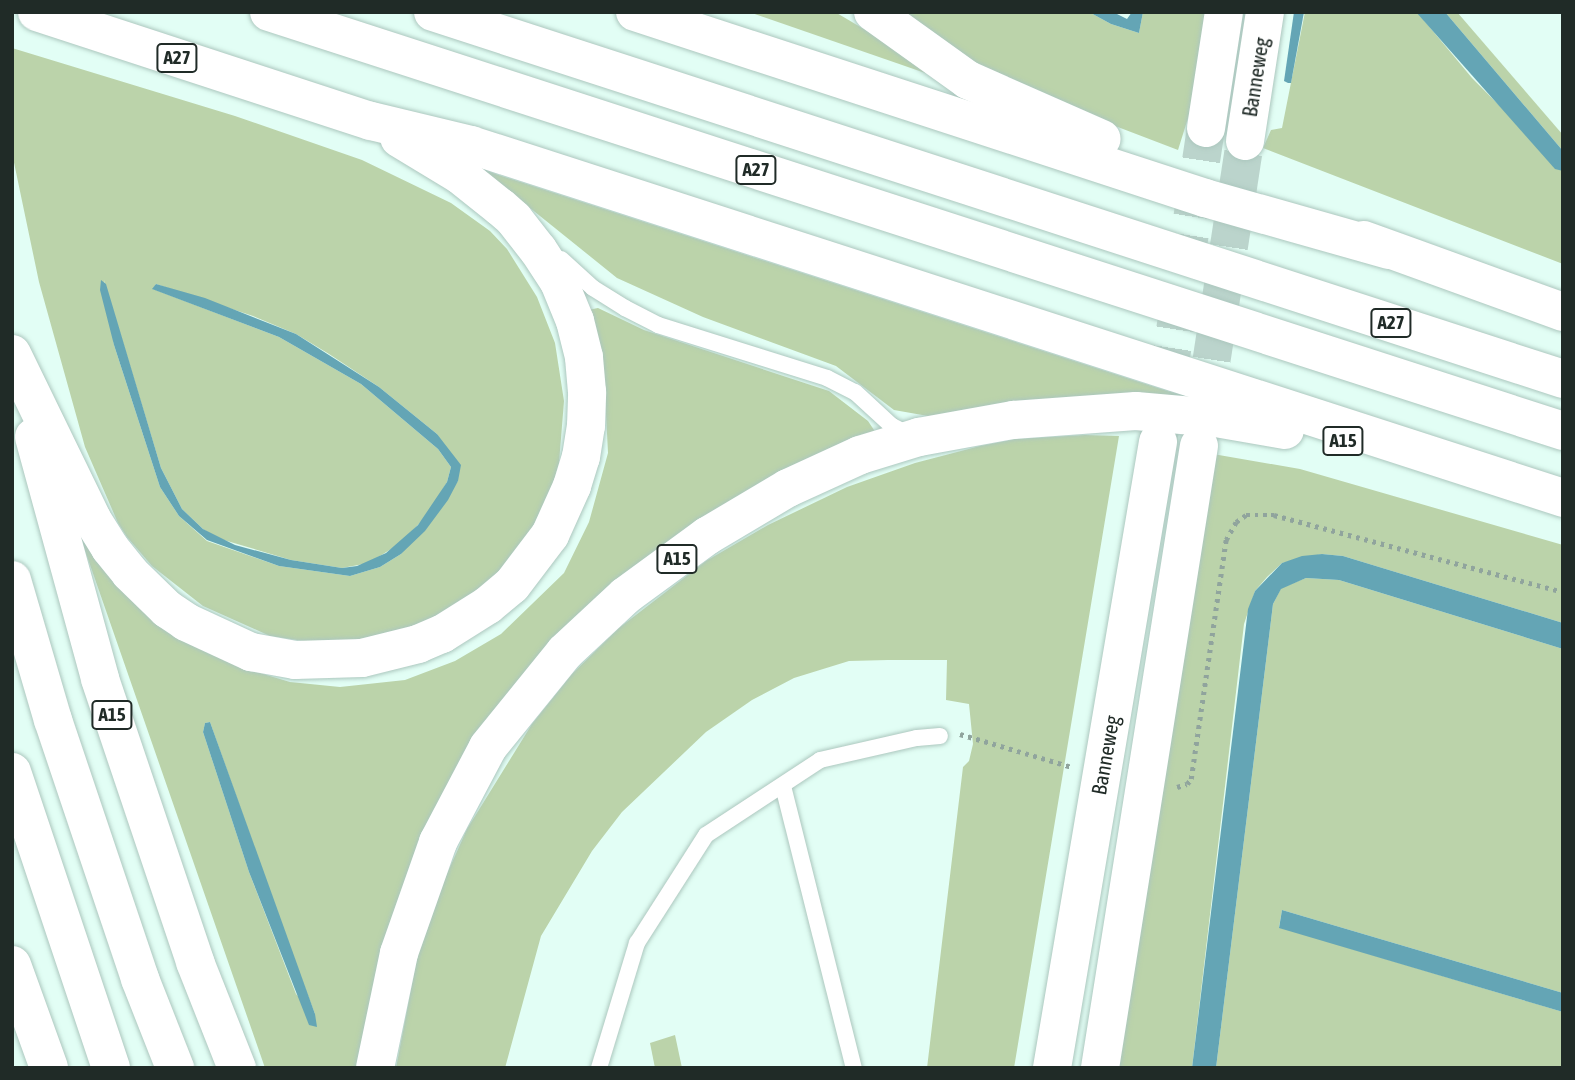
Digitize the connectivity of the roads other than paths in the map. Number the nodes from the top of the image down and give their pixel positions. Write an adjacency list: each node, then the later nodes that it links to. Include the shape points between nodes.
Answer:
1 (37, 12): 8 (main road, A27)
2 (270, 12): 16 (main road, A27)
3 (433, 12): 15 (main road, A27)
4 (635, 12): 12 (main road, via 1205,198)
5 (873, 12): 12 (main road, via 968,80 1056,122)
6 (1224, 12): 9 (main road, Banneweg)
7 (1265, 12): 10 (main road, Banneweg)
8 (371, 121): 11 (main road, A27, via 460,175); 20 (main road, A27, via 471,145)
9 (1206, 128)
10 (1245, 141)
11 (514, 219): 14 (main road, A27, via 559,282 575,321 587,392 581,457 550,535 512,585 466,621 418,644 362,658 295,660 251,652 167,609 130,573 92,519); 17 (lane, A27, via 593,288 625,309 658,325 827,378 855,392 892,426)
12 (1389, 250): 13 (main road)
13 (1563, 312)
14 (12, 355): 31 (main road, A15, via 100,679 195,962)
15 (1563, 379)
16 (1563, 431)
17 (919, 437): 20 (main road, A15, via 1013,420 1136,411 1216,418); 32 (main road, A15, via 860,455 788,488 707,536 625,597 565,652 488,747 438,842 399,953)
18 (1158, 442): 35 (main road, Banneweg)
19 (1199, 446): 36 (main road, Banneweg)
20 (1432, 457): 21 (main road, A27)
21 (1563, 498)
22 (12, 580): 30 (main road, via 53,720 140,979)
23 (940, 736): 25 (lane, via 820,760)
24 (12, 772): 29 (main road)
25 (783, 786): 33 (lane, via 706,835 637,943); 34 (lane)
26 (12, 965): 27 (main road)
27 (23, 1016): 28 (main road)
28 (49, 1068)
29 (111, 1068)
30 (175, 1068)
31 (237, 1068)
32 (375, 1068)
33 (599, 1068)
34 (854, 1068)
35 (1052, 1068)
36 (1100, 1068)

